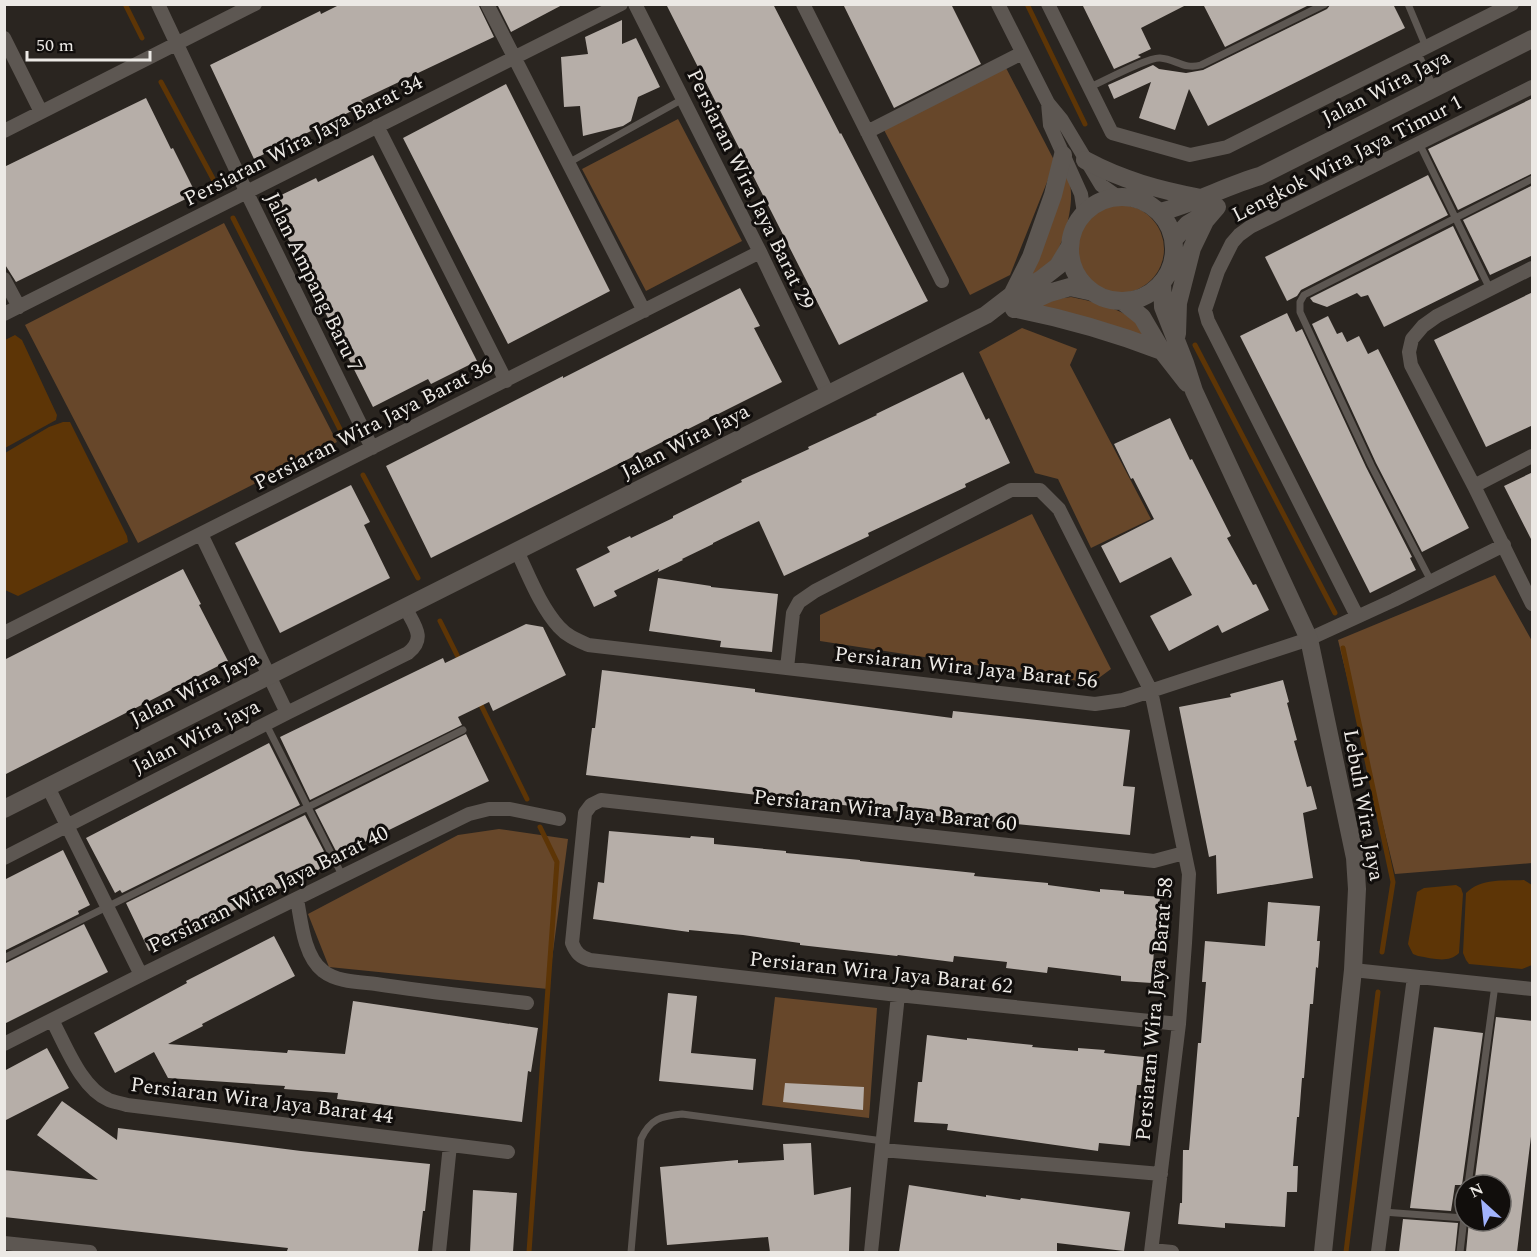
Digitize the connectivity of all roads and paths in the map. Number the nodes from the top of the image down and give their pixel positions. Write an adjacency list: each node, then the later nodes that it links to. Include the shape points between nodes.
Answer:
1 (158, 4): 14 (street, Jalan Ampang Baru 7)
2 (255, 4): 14 (street)
3 (487, 4): 17 (street)
4 (621, 4): 17 (street, Persiaran Wira Jaya Barat 34)
5 (635, 4): 21 (street, Persiaran Wira Jaya Barat 29)
6 (803, 4): 26 (street)
7 (998, 4): 16 (street)
8 (1048, 4): 18 (street)
9 (1325, 4): 18 (lane, via 1193,68 1160,58)
10 (1408, 4): 15 (lane)
11 (1512, 4): 15 (street)
12 (4, 38): 23 (street)
13 (1533, 39): 20 (street, Jalan Wira Jaya)
14 (176, 44): 23 (street); 33 (street, Jalan Ampang Baru 7)
15 (1420, 50): 18 (street, via 1227,147 1191,155 1112,133); 20 (street)
16 (1022, 53): 22 (street); 26 (street)
17 (514, 58): 24 (street, Persiaran Wira Jaya Barat 34); 30 (street)
18 (1090, 87)
19 (1533, 87): 27 (street, Lengkok Wira Jaya Timur 1)
20 (1431, 90): 31 (street, Jalan Wira Jaya)
21 (683, 99): 30 (lane); 42 (street, Persiaran Wira Jaya Barat 29)
22 (1048, 103): 28 (street, via 1050,125); 29 (street)
23 (41, 112): 25 (street)
24 (377, 126): 33 (street, Persiaran Wira Jaya Barat 34); 55 (street)
25 (4, 131)
26 (867, 132): 45 (street)
27 (1419, 143): 39 (lane); 66 (street, Lengkok Wira Jaya Timur 1, via 1239,235 1218,271 1205,310)
28 (1063, 155): 38 (street, via 1081,194); 50 (street, via 1053,195)
29 (1085, 160): 34 (street, via 1101,184); 35 (street, via 1130,181)
30 (568, 163): 52 (street)
31 (1260, 176): 35 (street, Jalan Wira Jaya); 36 (street, Jalan Wira Jaya)
32 (1533, 179): 39 (lane)
33 (247, 193): 51 (street, Persiaran Wira Jaya Barat 34); 57 (street, Jalan Ampang Baru 7)
34 (1118, 196): 37 (street, via 1148,203); 38 (street)
35 (1201, 198): 37 (street, Jalan Wira Jaya)
36 (1217, 207): 40 (street, Jalan Wira Jaya, via 1188,224); 54 (street, via 1192,248)
37 (1160, 212): 40 (street)
38 (1084, 213): 41 (street)
39 (1456, 218): 47 (lane); 63 (lane, via 1304,295 1300,302 1300,312 1366,454)
40 (1174, 239): 46 (street, via 1170,269)
41 (1070, 246): 48 (street, via 1074,269); 50 (street, Jalan Wira Jaya, via 1058,266)
42 (760, 252): 52 (street, Persiaran Wira Jaya Barat 36); 56 (street, Persiaran Wira Jaya Barat 29)
43 (1533, 268): 47 (street)
44 (4, 279): 51 (street)
45 (942, 281)
46 (1162, 282): 49 (street, via 1151,292); 54 (street, Lebuh Wira Jaya)
47 (1490, 290): 59 (street, via 1423,326 1412,339 1409,352)
48 (1093, 292): 49 (street); 50 (street, Jalan Wira Jaya, via 1070,287)
49 (1122, 301): 54 (street, Lebuh Wira Jaya)
50 (1014, 302): 54 (street); 56 (street, Jalan Wira Jaya)
51 (19, 307): 53 (street, Persiaran Wira Jaya Barat 34)
52 (644, 311): 55 (street, Persiaran Wira Jaya Barat 36)
53 (4, 314)
54 (1169, 346): 68 (street, Lebuh Wira Jaya, via 1194,391)
55 (506, 381): 57 (street, Persiaran Wira Jaya Barat 36)
56 (828, 394): 62 (street, Jalan Wira Jaya)
57 (372, 448): 60 (street, Persiaran Wira Jaya Barat 36)
58 (1533, 456): 59 (street)
59 (1474, 486): 61 (street)
60 (201, 534): 67 (street, Persiaran Wira Jaya Barat 36); 70 (street)
61 (1504, 545): 63 (street, Persiaran Wira Jaya Barat 56); 64 (street)
62 (517, 551): 65 (street, Jalan Wira Jaya); 69 (street, Persiaran Wira Jaya Barat 56, via 560,628 588,645)
63 (1431, 581): 66 (street, Persiaran Wira Jaya Barat 56)
64 (1533, 604)
65 (405, 607): 70 (street, Jalan Wira Jaya); 72 (street, Jalan Wira jaya, via 418,634 415,647)
66 (1357, 616): 68 (street, Persiaran Wira Jaya Barat 56)
67 (4, 633)
68 (1309, 639): 71 (street, Persiaran Wira Jaya Barat 56); 87 (street, Lebuh Wira Jaya, via 1355,858)
69 (787, 668): 71 (street, Persiaran Wira Jaya Barat 56, via 1095,704); 71 (street, Persiaran Wira Jaya Barat 58, via 793,613 799,602 1011,490 1040,490 1059,509)
70 (268, 676): 72 (street); 75 (street, Jalan Wira Jaya)
71 (1151, 691): 80 (street, Persiaran Wira Jaya Barat 58)
72 (287, 713): 73 (street, Jalan Wira jaya)
73 (266, 724): 76 (lane); 79 (street, Jalan Wira jaya)
74 (464, 730): 76 (lane)
75 (48, 787): 77 (street, Jalan Wira Jaya); 79 (street)
76 (308, 807): 82 (lane); 84 (lane)
77 (4, 809)
78 (559, 819): 82 (street, Persiaran Wira Jaya Barat 40, via 510,809 469,814)
79 (67, 826): 81 (street, Jalan Wira jaya); 84 (street)
80 (1184, 853): 85 (street, Persiaran Wira Jaya Barat 60, via 1154,861 601,800 585,813 572,943); 95 (street, Persiaran Wira Jaya Barat 58, via 1189,874)
81 (4, 858)
82 (342, 877): 83 (street, Persiaran Wira Jaya Barat 40)
83 (297, 899): 88 (street, Persiaran Wira Jaya Barat 40); 93 (street, via 305,940 322,971 338,978 419,991)
84 (107, 907): 86 (lane); 88 (street)
85 (580, 957): 92 (street, Persiaran Wira Jaya Barat 62)
86 (4, 958)
87 (1353, 970): 89 (street); 112 (street, Lebuh Wira Jaya)
88 (141, 975): 94 (street, Persiaran Wira Jaya Barat 40)
89 (1414, 977): 90 (street); 102 (street)
90 (1495, 985): 91 (street); 100 (lane)
91 (1533, 989)
92 (898, 995): 95 (street, Persiaran Wira Jaya Barat 62); 98 (street)
93 (527, 1003)
94 (52, 1020): 96 (street, Persiaran Wira Jaya Barat 40); 97 (street, Persiaran Wira Jaya Barat 44, via 82,1076 108,1100)
95 (1179, 1024): 101 (street, Persiaran Wira Jaya Barat 58)
96 (4, 1044)
97 (450, 1145): 99 (street, Persiaran Wira Jaya Barat 44); 108 (street)
98 (882, 1146): 101 (street); 109 (lane, via 682,1114 655,1120 641,1139); 110 (street)
99 (508, 1152)
100 (1470, 1173)
101 (1161, 1174): 106 (street, Persiaran Wira Jaya Barat 58)
102 (1383, 1212): 103 (lane); 113 (street)
103 (1453, 1217)
104 (1462, 1233): 114 (lane)
105 (4, 1243): 107 (street)
106 (1151, 1251): 111 (street)
107 (90, 1252)
108 (439, 1252)
109 (631, 1252)
110 (871, 1252)
111 (1172, 1252)
112 (1323, 1252)
113 (1378, 1252)
114 (1460, 1252)

